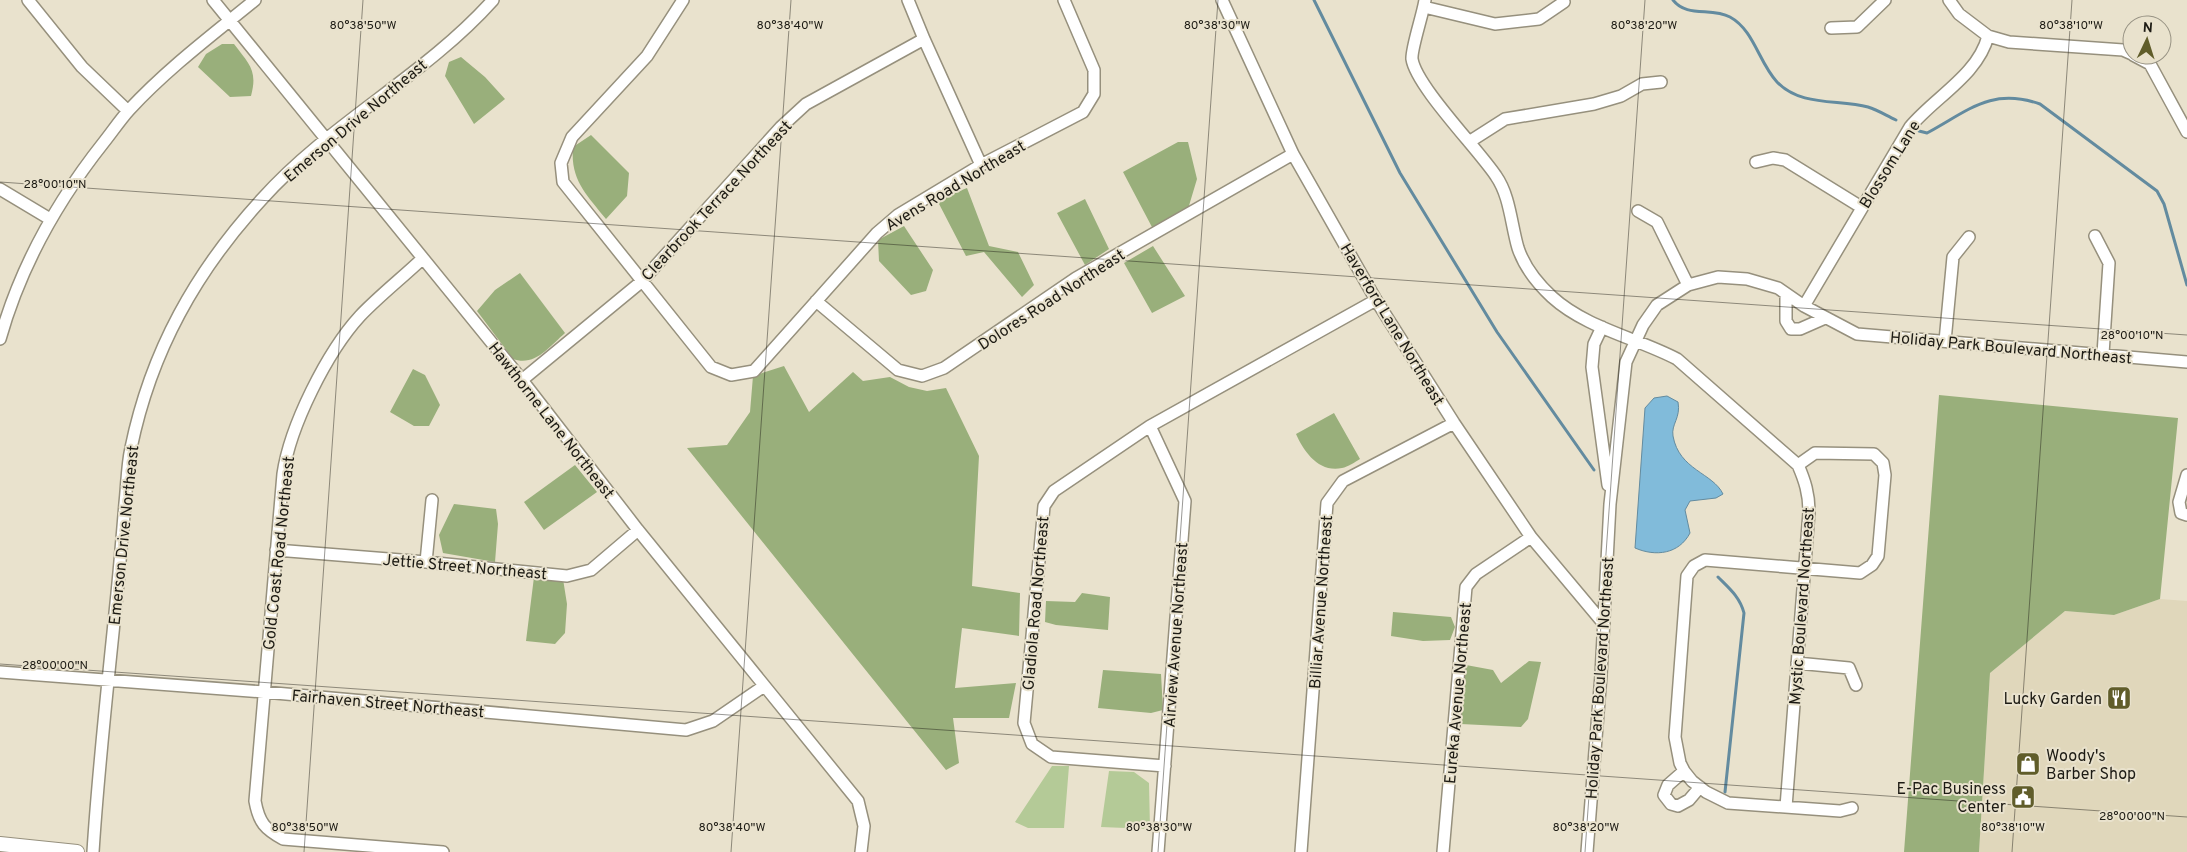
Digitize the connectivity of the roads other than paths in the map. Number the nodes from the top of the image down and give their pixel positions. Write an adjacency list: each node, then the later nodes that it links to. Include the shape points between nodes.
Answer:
1 (28, 0): 20 (street, via 82,67)
2 (213, 0): 13 (street, Hawthorne Lane Northeast)
3 (255, 0): 13 (street)
4 (493, 0): 22 (street, Emerson Drive Northeast, via 470,25)
5 (683, 0): 34 (street, via 646,56 572,137 561,163 562,182)
6 (908, 0): 16 (street)
7 (1064, 0): 26 (street, Avens Road Northeast, via 1094,70 1094,94 1083,112)
8 (1222, 0): 24 (street, Haverford Lane Northeast)
9 (1885, 0): 14 (street, via 1857,27)
10 (1949, 0): 15 (street, via 1959,14)
11 (1564, 2): 12 (street, via 1539,19 1495,24)
12 (1424, 4): 23 (street, via 1412,58 1420,78)
13 (230, 21): 20 (street, via 176,64); 22 (street, Hawthorne Lane Northeast)
14 (1831, 28)
15 (1988, 36): 17 (street, via 2009,42); 28 (street, Blossom Lane, via 1975,65 1923,111 1910,127)
16 (924, 39): 26 (street); 34 (street, Clearbrook Terrace Northeast, via 806,104 781,127)
17 (2122, 50)
18 (2151, 65): 21 (street)
19 (1661, 82): 23 (street, via 1642,84 1621,96 1594,104 1505,119)
20 (128, 110): 30 (street)
21 (2187, 132)
22 (325, 140): 33 (street, Hawthorne Lane Northeast); 63 (street, Emerson Drive Northeast, via 264,196 222,244 192,290 152,373 130,450)
23 (1469, 142): 41 (street, via 1497,177 1506,198 1518,249 1529,270 1552,297)
24 (1293, 154): 37 (street, Haverford Lane Northeast); 38 (street, Dolores Road Northeast, via 1076,278 944,368 922,376 898,370)
25 (1756, 162): 28 (street, via 1773,158 1785,160)
26 (982, 165): 38 (street, Avens Road Northeast, via 884,227)
27 (0, 189): 30 (street)
28 (1861, 207): 39 (street, Blossom Lane)
29 (1638, 211): 35 (street, via 1657,222)
30 (50, 219): 42 (street)
31 (2095, 236): 45 (street, via 2109,263)
32 (1969, 237): 44 (street, via 1953,257)
33 (422, 259): 47 (street, Hawthorne Lane Northeast); 57 (street, Gold Coast Road Northeast, via 359,317 323,368 289,446 283,471)
34 (642, 282): 38 (street, Avens Road Northeast, via 711,367 731,375 754,371); 47 (street, Clearbrook Terrace Northeast)
35 (1688, 285): 36 (street, Holiday Park Boulevard Northeast, via 1718,277 1747,279 1778,288); 43 (street, Holiday Park Boulevard Northeast, via 1657,305)
36 (1786, 294): 39 (street, Holiday Park Boulevard Northeast); 40 (street, via 1786,321 1791,329 1800,329)
37 (1376, 300): 48 (street, Haverford Lane Northeast); 49 (street, Gladiola Road Northeast)
38 (816, 301)
39 (1804, 306): 40 (street, Holiday Park Boulevard Northeast)
40 (1825, 318): 44 (street, Holiday Park Boulevard Northeast, via 1857,334)
41 (1602, 327): 43 (street); 53 (street, Holiday Park Boulevard Northeast, via 1594,344 1592,367)
42 (0, 339)
43 (1636, 339): 50 (street, Mystic Boulevard Northeast, via 1677,359); 53 (street, Holiday Park Boulevard Northeast, via 1626,362)
44 (1945, 341): 45 (street, Holiday Park Boulevard Northeast)
45 (2103, 354): 46 (street, Holiday Park Boulevard Northeast)
46 (2187, 362)
47 (522, 380): 55 (street, Hawthorne Lane Northeast)
48 (1454, 423): 56 (street, Haverford Lane Northeast); 78 (street, Billiar Avenue Northeast, via 1343,481 1328,503)
49 (1150, 426): 67 (street, Airview Avenue Northeast, via 1185,501); 67 (street, Gladiola Road Northeast, via 1054,491 1044,506 1024,723 1032,744 1051,757)
50 (1798, 465): 59 (street, Mystic Boulevard Northeast, via 1809,493); 59 (street, via 1815,453 1874,454 1883,463 1885,475 1878,556 1872,565 1860,573)
51 (2187, 475): 54 (street, via 2179,502 2180,512)
52 (432, 500): 58 (street)
53 (1610, 504): 60 (street, Holiday Park Boulevard Northeast)
54 (2187, 515)
55 (638, 530): 58 (street, Jettie Street Northeast, via 591,570 567,576); 65 (street, Hawthorne Lane Northeast)
56 (1530, 537): 60 (street, Haverford Lane Northeast); 79 (street, Eureka Avenue Northeast, via 1476,574 1466,587)
57 (276, 550): 58 (street, Jettie Street Northeast); 66 (street, Gold Coast Road Northeast)
58 (426, 562)
59 (1804, 569): 61 (street, Mystic Boulevard Northeast); 68 (street, via 1706,560 1694,566 1687,576 1675,737)
60 (1604, 624): 80 (street, Holiday Park Boulevard Northeast)
61 (1797, 663): 64 (street, via 1849,668); 70 (street, Mystic Boulevard Northeast)
62 (0, 672): 63 (street, Fairhaven Street Northeast)
63 (108, 680): 66 (street, Fairhaven Street Northeast); 74 (street, Emerson Drive Northeast)
64 (1856, 684)
65 (764, 686): 66 (street, Fairhaven Street Northeast, via 713,721 686,730); 76 (street, Hawthorne Lane Northeast, via 858,801 864,826)
66 (264, 692): 75 (street, Gold Coast Road Northeast, via 256,801 258,816 267,830 283,840)
67 (1165, 766): 77 (street, Airview Avenue Northeast)
68 (1684, 771): 69 (street); 69 (street, via 1668,785 1664,795 1671,804 1678,806)
69 (1700, 788): 70 (street, via 1728,803)
70 (1786, 807): 71 (street, via 1840,811)
71 (1852, 808)
72 (0, 844): 73 (main road)
73 (77, 852)
74 (93, 852)
75 (443, 852)
76 (861, 852)
77 (1158, 852)
78 (1301, 852)
79 (1444, 852)
80 (1587, 852)

